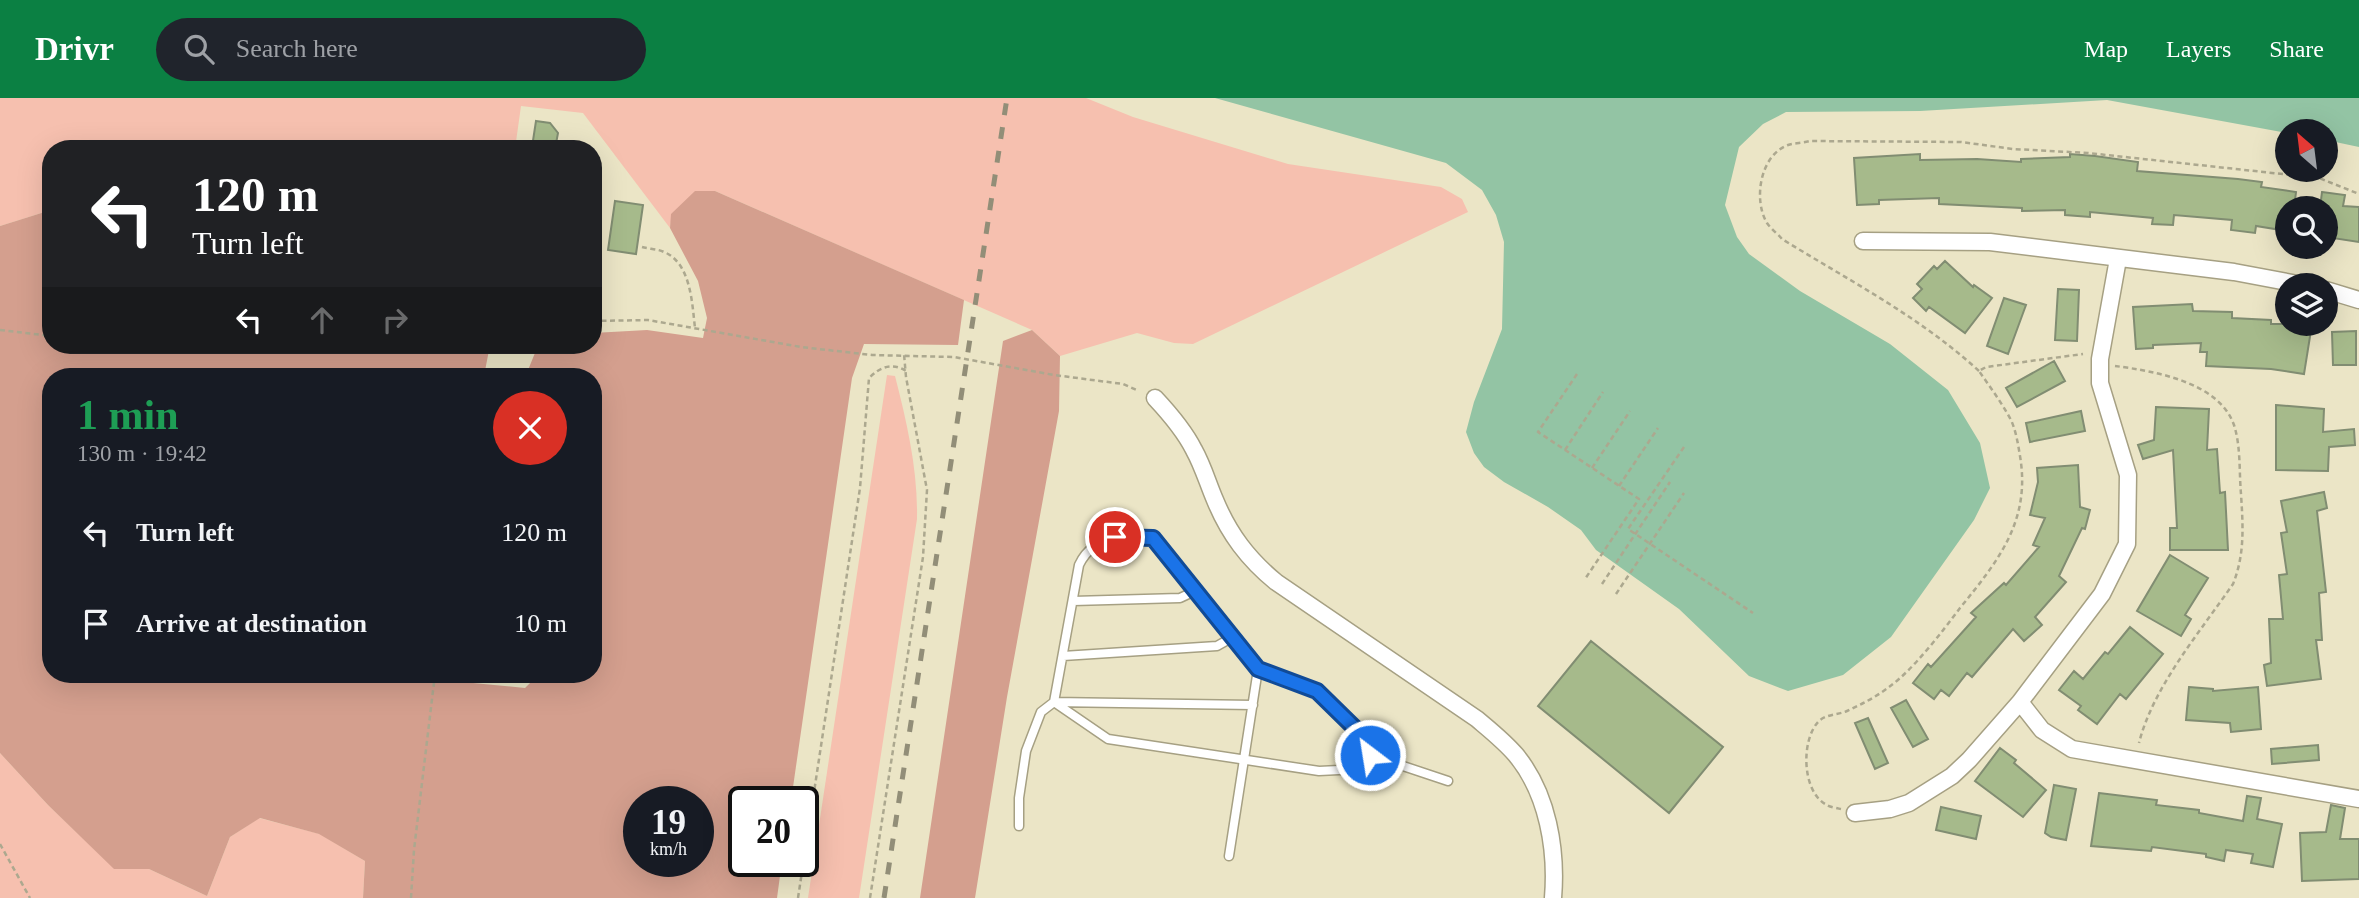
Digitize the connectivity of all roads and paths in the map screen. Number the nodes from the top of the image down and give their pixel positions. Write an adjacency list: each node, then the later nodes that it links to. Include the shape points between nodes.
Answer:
1 (2359, 194): 15 (path, via 2319,178 1961,142 1810,141 1786,146 1771,159 1762,176 1760,204 1767,222 1782,239 1905,313)
2 (1863, 241): 4 (street, via 1990,242)
3 (642, 247): 9 (path, via 665,252 683,271 691,292)
4 (2118, 259): 5 (street); 13 (street)
5 (2275, 280)
6 (2338, 294): 7 (street)
7 (2359, 300)
8 (602, 321): 9 (path, via 648,320)
9 (695, 328): 12 (path, via 801,347)
10 (0, 330): 11 (path)
11 (42, 335)
12 (904, 354): 14 (path); 18 (path, via 954,357 1122,384)
13 (2100, 359): 15 (path, via 2089,354); 38 (street, via 2100,383 2128,475 2127,544 2102,594); 42 (path, via 2183,380 2218,401 2233,422 2237,440 2243,536 2240,566 2233,584 2159,693 2145,719)
14 (906, 371): 51 (path, via 890,366 869,377 860,488); 52 (path, via 927,490 926,515)
15 (1979, 371): 45 (path, via 2012,422 2019,445 2023,492 2018,517 1989,571 1907,670 1869,701 1819,720 1811,734 1806,754 1815,793 1825,804)
16 (1577, 374): 22 (path, via 1538,432)
17 (1603, 392): 22 (path)
18 (1156, 398): 53 (street, via 1196,453 1227,528 1258,566 1477,719 1518,757 1546,815 1555,866)
19 (1630, 411): 23 (path)
20 (1658, 428): 25 (path)
21 (1685, 447): 32 (path, via 1628,529)
22 (1565, 450): 23 (path)
23 (1592, 468): 25 (path)
24 (1670, 482): 28 (path)
25 (1619, 486): 27 (path, via 1639,499)
26 (1684, 493): 30 (path)
27 (1585, 579)
28 (1602, 584)
29 (1195, 591): 31 (lane, via 1180,598); 31 (lane, via 1153,538 1115,537 1085,552); 33 (lane)
30 (1616, 594)
31 (1073, 601): 34 (lane)
32 (1752, 613)
33 (1233, 638): 34 (lane, via 1217,646); 35 (lane)
34 (1063, 656): 37 (lane)
35 (1258, 669): 39 (lane); 40 (lane, via 1317,691 1367,740)
36 (434, 683): 50 (path)
37 (1054, 702): 39 (lane); 41 (lane, via 1108,739); 46 (lane, via 1041,712 1026,751)
38 (2020, 702): 42 (street, via 2042,730 2072,749); 45 (street, via 1952,776 1909,803)
39 (1253, 705): 41 (lane)
40 (1370, 755): 41 (lane, via 1359,769 1349,770 1319,771); 43 (lane)
41 (1244, 760): 48 (lane)
42 (2135, 760): 44 (street)
43 (1448, 781)
44 (2359, 799)
45 (1855, 813)
46 (1019, 826)
47 (0, 844): 49 (path)
48 (1229, 856)
49 (30, 898)
50 (411, 898)
51 (798, 898)
52 (870, 898)
53 (1553, 898)

